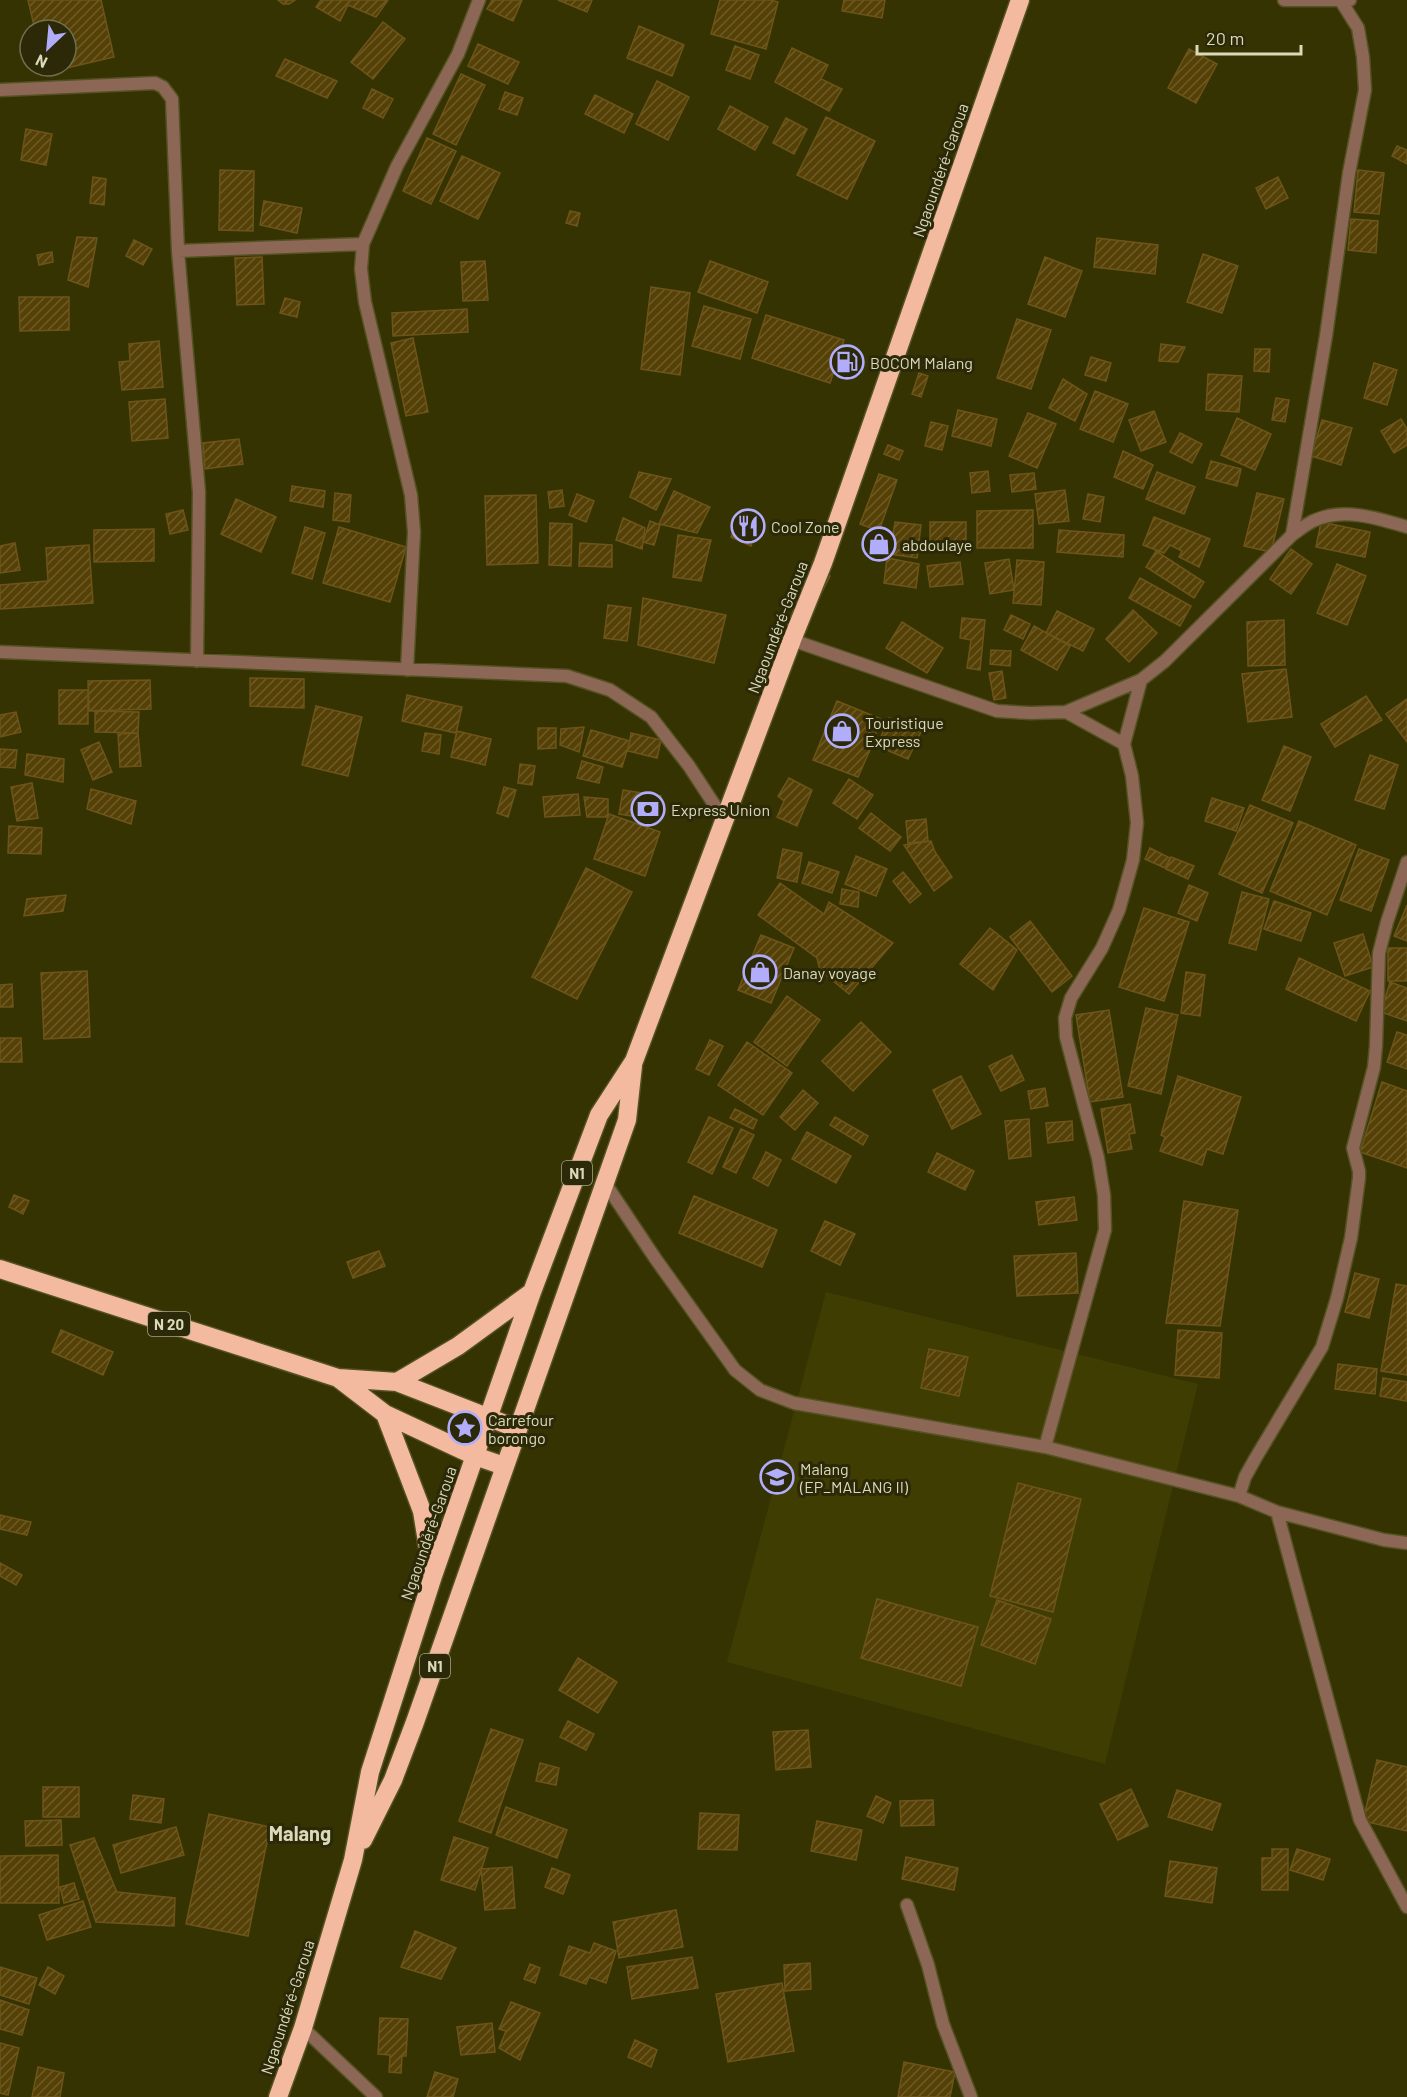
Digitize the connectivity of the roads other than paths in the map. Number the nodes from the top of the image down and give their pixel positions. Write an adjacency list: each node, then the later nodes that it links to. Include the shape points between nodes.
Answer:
1 (479, 0): 6 (street, via 458,54 397,166)
2 (1020, 0): 10 (highway, Ngaoundéré-Garoua / N1, via 823,563)
3 (1284, 0): 4 (street)
4 (1346, 0): 9 (street, via 1358,28 1365,90)
5 (0, 90): 7 (street, via 155,83 163,87 172,99)
6 (363, 244): 7 (street); 13 (street, via 365,302 411,495 414,532)
7 (178, 251): 12 (street, via 199,492)
8 (1407, 526): 9 (street, via 1368,516 1338,514 1313,521)
9 (1292, 534): 14 (street, via 1165,661)
10 (792, 640): 15 (street, via 997,711); 17 (highway, Ngaoundéré-Garoua / N1)
11 (0, 652): 12 (street)
12 (197, 661): 13 (street)
13 (407, 670): 17 (street, via 567,676 610,690 651,717)
14 (1141, 680): 15 (street); 16 (street)
15 (1066, 712): 16 (street)
16 (1124, 744): 28 (street, via 1137,823 1133,860 1119,910 1102,948 1071,998 1065,1017 1066,1037 1098,1158 1105,1230)
17 (725, 821): 19 (highway, Ngaoundéré-Garoua / N1)
18 (1407, 862): 31 (street, via 1379,953 1374,1067 1353,1148 1359,1179 1337,1298 1322,1347 1245,1477)
19 (634, 1060): 20 (highway, Ngaoundéré-Garoua / N1, via 627,1120); 22 (highway, Ngaoundéré-Garoua / N1, via 599,1115)
20 (604, 1183): 27 (highway, Ngaoundéré-Garoua / N1); 28 (street, via 735,1370 760,1390 794,1403)
21 (0, 1269): 23 (highway, N 20)
22 (532, 1292): 24 (highway, via 458,1346); 26 (highway, Ngaoundéré-Garoua / N1)
23 (338, 1378): 24 (highway, N 20); 25 (highway, N 20)
24 (397, 1382): 26 (highway, N 20)
25 (385, 1414): 29 (highway, N 20); 34 (highway, via 422,1511)
26 (488, 1419): 27 (highway, N 20); 29 (highway, Ngaoundéré-Garoua / N1)
27 (518, 1429): 30 (highway, Ngaoundéré-Garoua / N1)
28 (1046, 1447): 31 (street)
29 (475, 1456): 30 (highway, N 20); 34 (highway, Ngaoundéré-Garoua / N1)
30 (504, 1466): 35 (highway, Ngaoundéré-Garoua / N1, via 393,1780)
31 (1239, 1497): 32 (street)
32 (1277, 1512): 33 (street); 37 (street, via 1360,1820)
33 (1407, 1543)
34 (433, 1576): 35 (highway, Ngaoundéré-Garoua / N1, via 370,1772)
35 (353, 1860): 38 (highway, Ngaoundéré-Garoua / N1)
36 (907, 1905): 41 (street, via 943,2024)
37 (1407, 1907)
38 (303, 2028): 39 (highway, Ngaoundéré-Garoua / N1); 40 (street)
39 (278, 2097)
40 (376, 2097)
41 (971, 2097)

